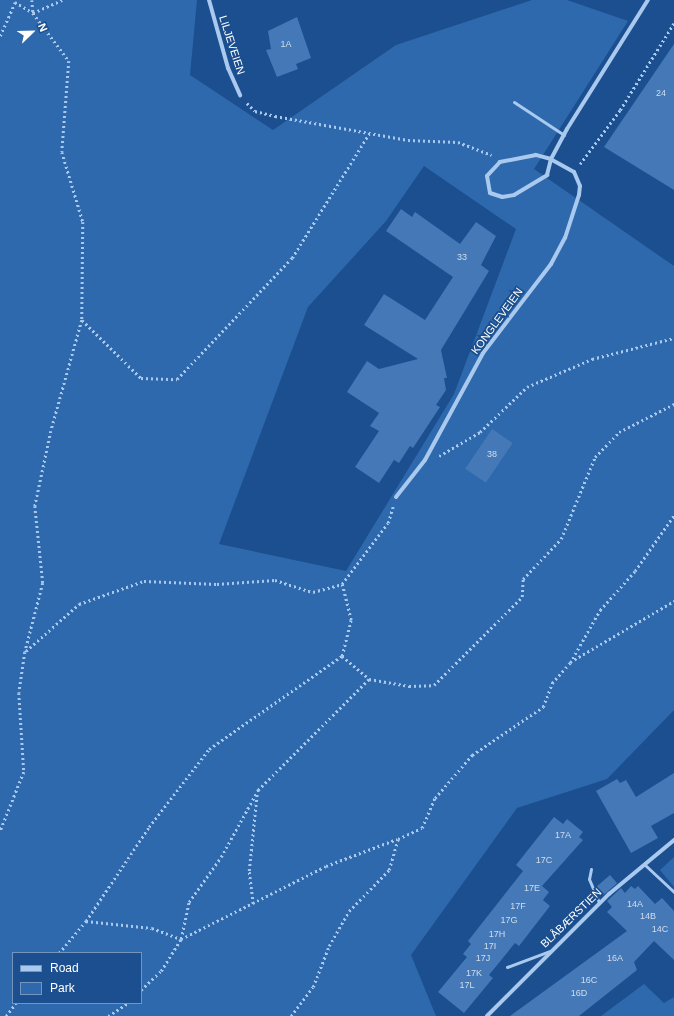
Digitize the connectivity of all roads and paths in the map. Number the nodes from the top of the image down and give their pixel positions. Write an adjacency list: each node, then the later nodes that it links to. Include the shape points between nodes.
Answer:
1 (32, 0): 5 (path)
2 (62, 0): 5 (path)
3 (209, 0): 8 (street, LILJEVEIEN, via 228,68)
4 (648, 0): 11 (street)
5 (33, 13): 7 (path, via 15,2); 15 (path, via 70,61 62,152 84,222)
6 (674, 24): 14 (path, via 620,110)
7 (0, 36)
8 (240, 95): 10 (path, via 255,111)
9 (514, 102): 11 (lane)
10 (369, 134): 13 (path, via 408,140 458,142); 15 (path, via 292,258 177,379 141,378)
11 (564, 135): 12 (street)
12 (551, 159): 13 (street, via 536,155); 13 (street, via 550,171 543,179 514,195 496,196 487,188 487,176 494,166); 14 (street)
13 (506, 160)
14 (574, 172): 18 (street, KONGLEVEIEN, via 580,186 579,195 565,238 552,264 483,353)
15 (82, 320): 23 (path, via 51,431 35,506 43,583)
16 (674, 338): 18 (path, via 592,359 527,387 480,432 447,454)
17 (674, 404): 26 (path, via 619,432 594,457 561,539 523,579 522,597 434,685 409,686)
18 (425, 460): 19 (street, KONGLEVEIEN)
19 (396, 498): 21 (path, via 388,523)
20 (674, 515): 25 (path, via 635,571 600,610)
21 (342, 584): 23 (path, via 313,592 275,580 217,584 144,581 80,604); 24 (path, via 351,620)
22 (674, 601): 25 (path)
23 (25, 652): 28 (path, via 19,693 24,772)
24 (342, 656): 26 (path); 36 (path, via 209,748 149,827)
25 (570, 663): 29 (path, via 552,683 543,707 472,755 435,798 422,828)
26 (369, 679): 27 (path)
27 (258, 790): 35 (path, via 249,871); 37 (path, via 221,857 189,902)
28 (0, 832)
29 (398, 839): 35 (path, via 326,866); 46 (path, via 389,870 349,911 330,946 314,988)
30 (674, 840): 31 (street, BLÅBÆRSTIEN)
31 (644, 864): 33 (lane); 34 (street, BLÅBÆRSTIEN)
32 (591, 869): 34 (lane, via 588,879)
33 (674, 892)
34 (599, 903): 38 (street, BLÅBÆRSTIEN)
35 (253, 904): 37 (path)
36 (86, 921): 37 (path, via 152,928); 39 (path)
37 (181, 939): 41 (path, via 161,971)
38 (550, 951): 40 (lane); 47 (street, BLÅBÆRSTIEN)
39 (59, 952)
40 (507, 967)
41 (142, 989)
42 (15, 1004): 44 (path)
43 (126, 1004): 45 (path)
44 (6, 1016)
45 (108, 1016)
46 (292, 1016)
47 (487, 1016)

